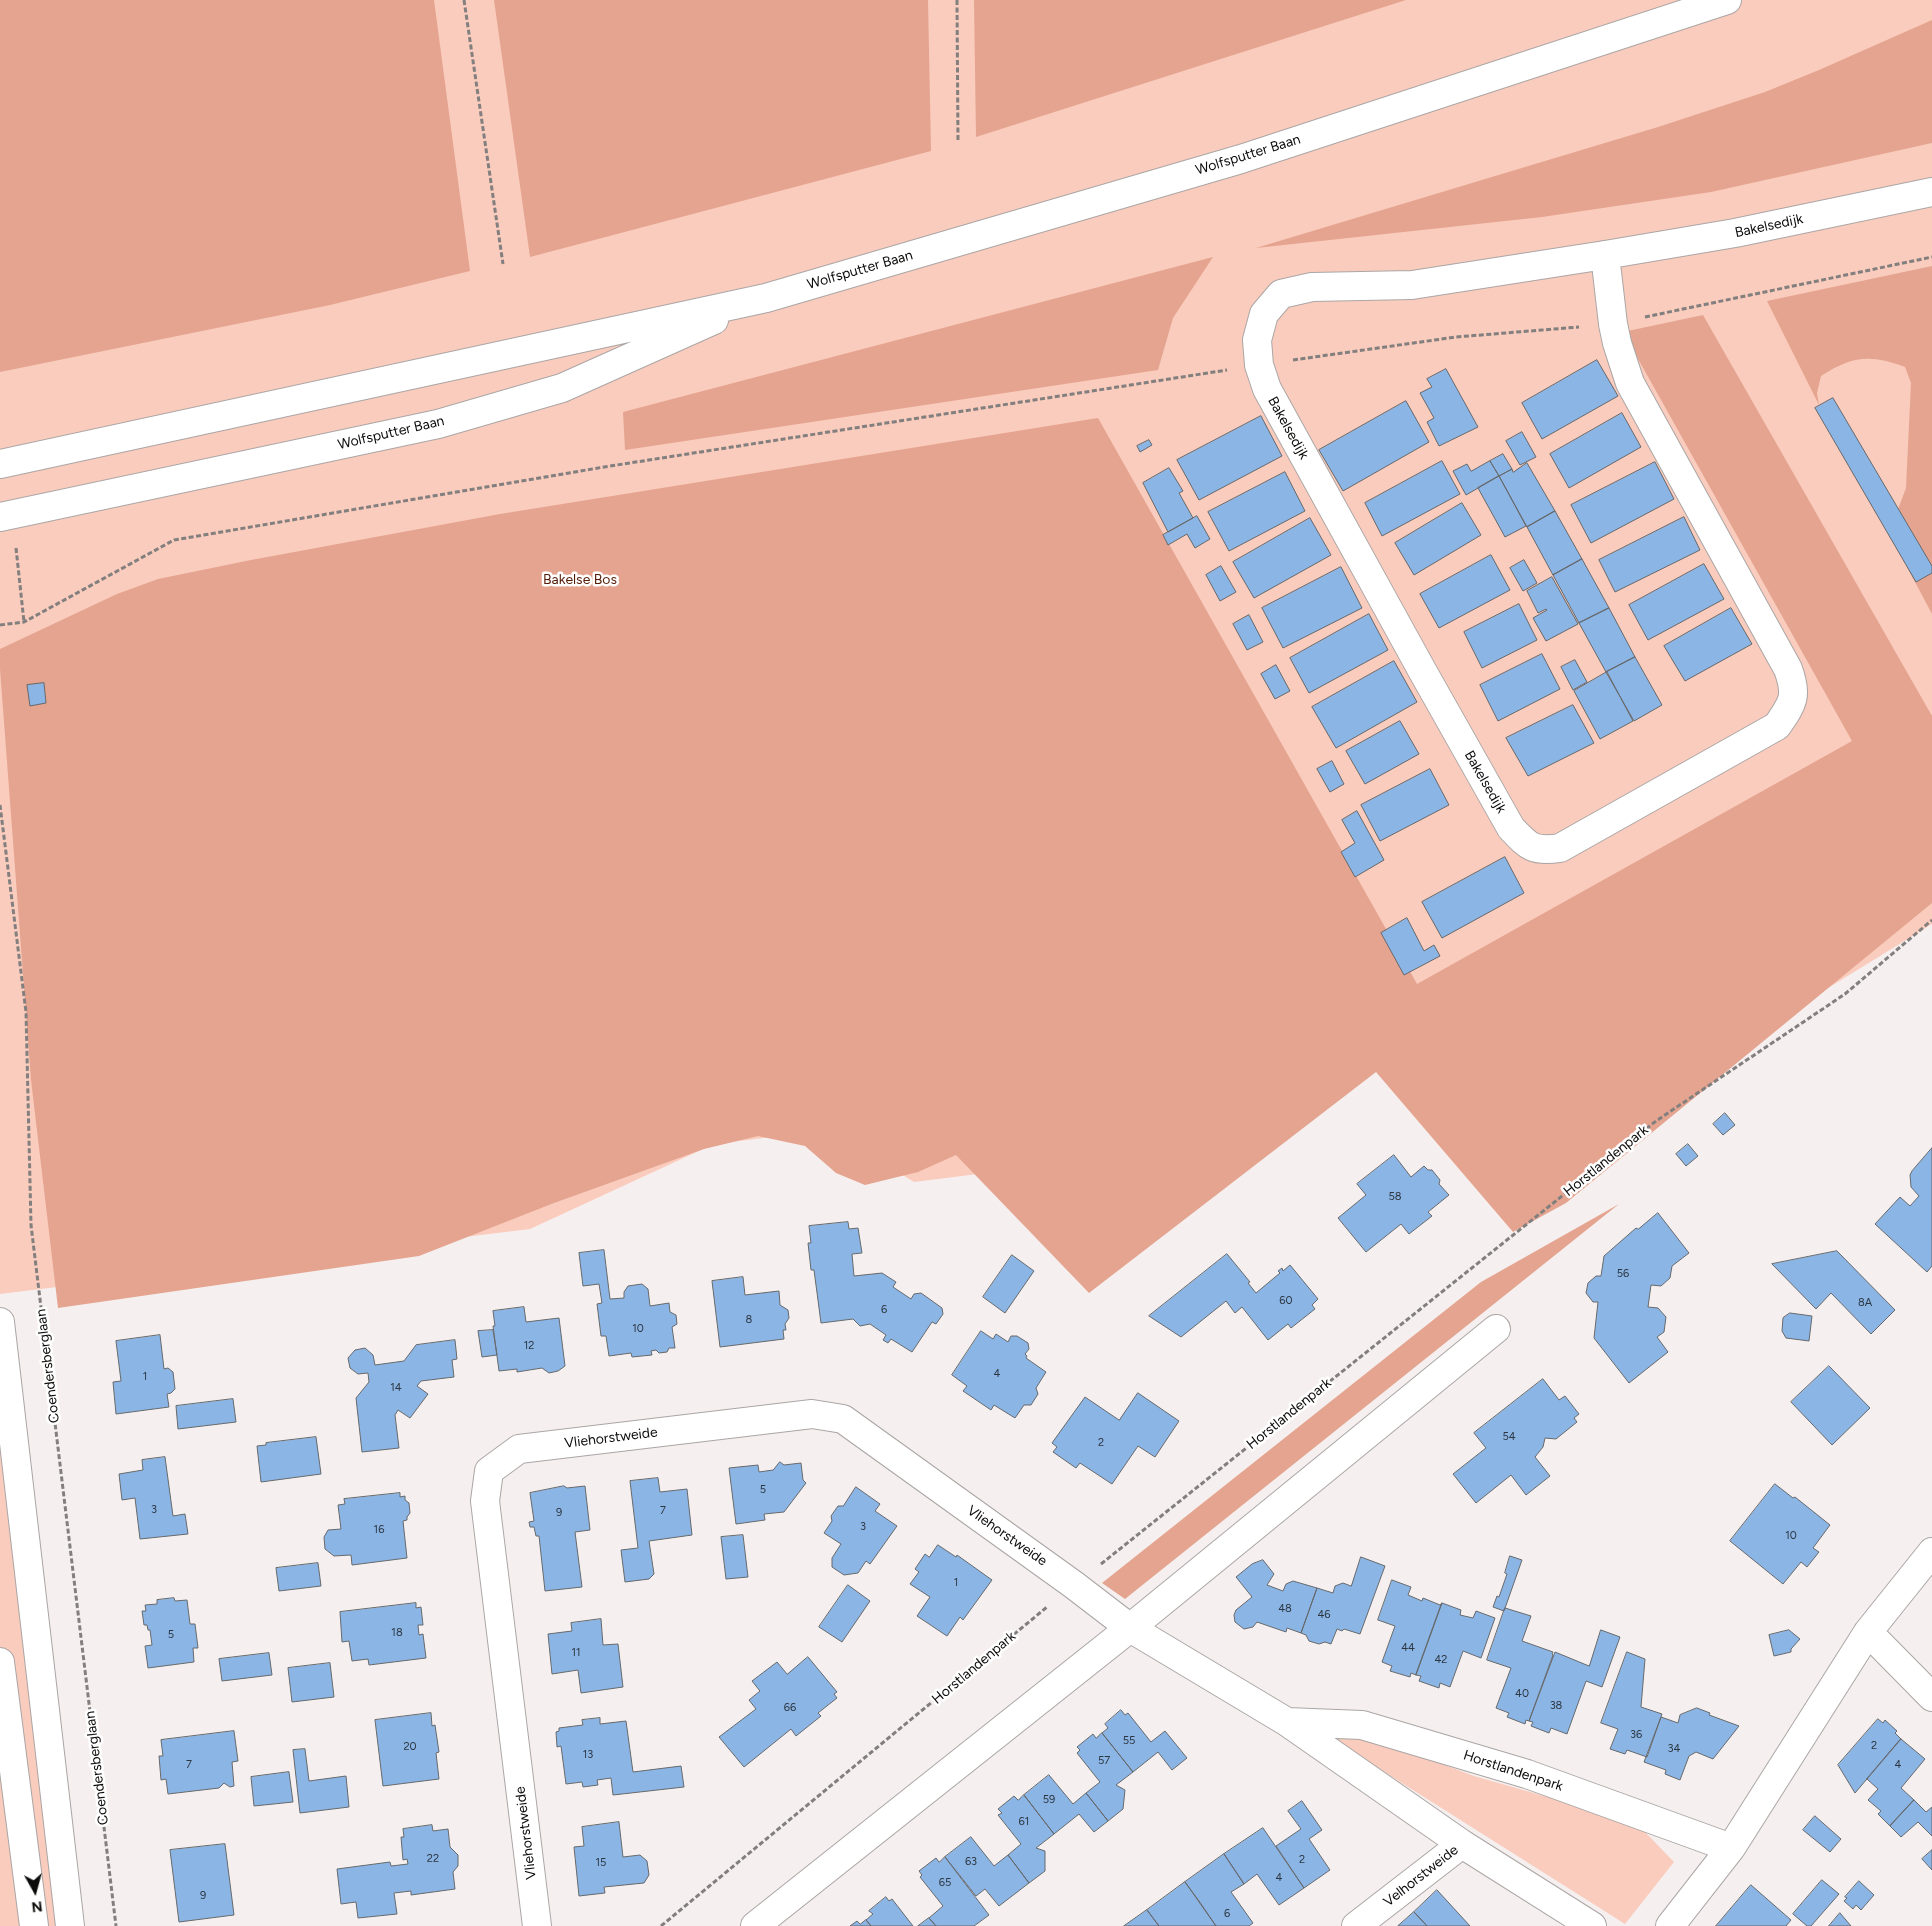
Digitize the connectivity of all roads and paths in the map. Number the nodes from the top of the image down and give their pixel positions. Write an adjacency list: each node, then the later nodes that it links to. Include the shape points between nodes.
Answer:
1 (464, 0): 8 (path)
2 (957, 0): 4 (path)
3 (1727, 0): 9 (street, Wolfsputter Baan, via 1241,159)
4 (958, 142)
5 (1932, 192): 6 (street, Bakelsedijk, via 1735,233)
6 (1605, 255): 10 (street, Bakelsedijk); 11 (street, Bakelsedijk, via 1412,285 1312,287 1282,294 1264,314 1257,340)
7 (1932, 257): 10 (path)
8 (503, 264)
9 (766, 298): 12 (street, Wolfsputter Baan); 13 (street, Wolfsputter Baan, via 562,388 448,421)
10 (1613, 324): 11 (path, via 1456,337); 11 (street, Bakelsedijk, via 1630,383 1788,669 1794,685 1792,705 1777,726 1560,848 1543,850 1526,844 1511,828 1267,389)
11 (1259, 365): 14 (path, via 604,466 174,540 24,622)
12 (0, 464)
13 (0, 517)
14 (0, 625)
15 (0, 805): 30 (path, Coendersberglaan, via 26,1012 31,1225)
16 (1932, 920): 20 (path, Horstlandenpark, via 1845,994 1656,1121)
17 (0, 1322): 29 (street)
18 (1496, 1329): 21 (street)
19 (1932, 1552): 22 (street)
20 (1074, 1584): 21 (street, Vliehorstweide); 31 (street, Vliehorstweide, via 843,1420 812,1414 519,1449 489,1471 485,1501); 32 (path, Horstlandenpark)
21 (1130, 1628): 25 (street, Horstlandenpark); 33 (street)
22 (1868, 1632): 24 (street); 27 (street)
23 (0, 1662): 28 (street)
24 (1932, 1697)
25 (1287, 1722): 26 (street, Horstlandenpark); 27 (street, Horstlandenpark, via 1362,1725 1527,1774)
26 (1462, 1844): 34 (street, Velhorstweide); 35 (street, Horstlandenpark)
27 (1731, 1848): 36 (street)
28 (34, 1926)
29 (70, 1926)
30 (116, 1926)
31 (537, 1926)
32 (660, 1926)
33 (755, 1926)
34 (1356, 1926)
35 (1592, 1926)
36 (1670, 1926)

